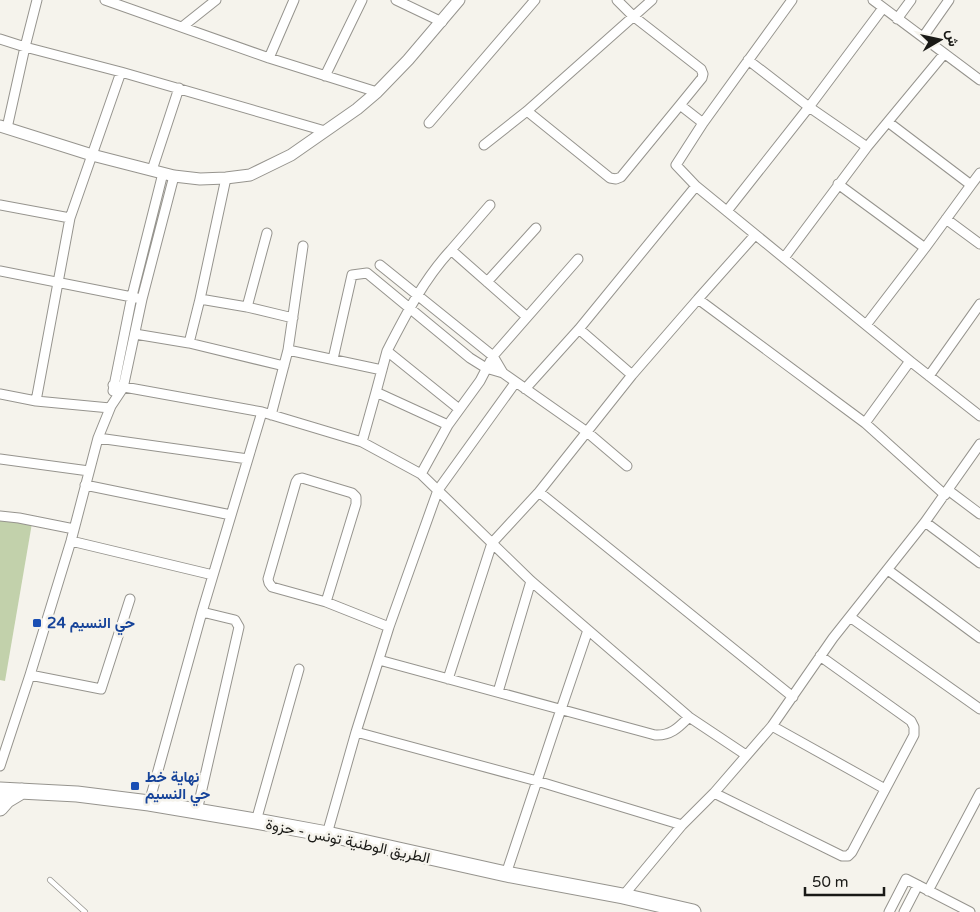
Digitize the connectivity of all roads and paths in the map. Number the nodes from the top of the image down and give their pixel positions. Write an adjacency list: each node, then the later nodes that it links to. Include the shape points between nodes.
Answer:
1 (38, 0): 23 (street)
2 (105, 0): 15 (street)
3 (216, 0): 20 (street)
4 (294, 0): 25 (street)
5 (362, 0): 28 (street)
6 (396, 0): 19 (street)
7 (459, 0): 19 (street)
8 (535, 0): 36 (street)
9 (617, 0): 17 (street)
10 (652, 0): 17 (street)
11 (792, 0): 26 (street)
12 (873, 0): 16 (street)
13 (911, 0): 18 (street)
14 (949, 0): 21 (street)
15 (118, 2): 20 (street)
16 (883, 8): 18 (street); 33 (street)
17 (634, 16): 32 (street, via 701,69 702,78); 34 (street)
18 (897, 19): 21 (street)
19 (442, 22): 31 (street)
20 (182, 27): 25 (street)
21 (923, 37): 24 (street)
22 (0, 39): 23 (street)
23 (25, 47): 27 (street); 38 (street)
24 (944, 54): 29 (street); 35 (street)
25 (269, 58): 28 (street)
26 (748, 60): 33 (street); 37 (street)
27 (121, 72): 30 (street); 42 (street)
28 (325, 76): 31 (street)
29 (980, 80)
30 (179, 88): 39 (street); 43 (street)
31 (377, 92): 39 (street)
32 (680, 105): 34 (street, via 616,179 610,178); 37 (street)
33 (809, 107): 41 (street); 51 (street)
34 (527, 111): 40 (street)
35 (888, 122): 41 (street); 47 (street)
36 (429, 123)
37 (703, 123): 48 (street, via 676,165)
38 (3, 127): 42 (street)
39 (325, 131): 45 (street, via 270,166 250,175)
40 (484, 145)
41 (867, 147): 46 (street)
42 (92, 155): 43 (street); 52 (street)
43 (163, 173): 45 (street, via 200,179); 67 (street); 70 (street)
44 (980, 173): 47 (street)
45 (226, 178): 69 (street)
46 (838, 184): 59 (street); 62 (street)
47 (972, 185): 53 (street)
48 (696, 186): 51 (street); 78 (street)
49 (0, 205): 52 (street)
50 (490, 205): 60 (street)
51 (727, 211): 56 (street)
52 (70, 218): 65 (street)
53 (946, 220): 57 (street); 59 (street)
54 (536, 228): 66 (street)
55 (267, 233): 73 (street)
56 (755, 235): 62 (street); 71 (street)
57 (980, 244)
58 (303, 246): 76 (street)
59 (925, 248): 77 (street)
60 (451, 250): 66 (street); 68 (street)
61 (578, 258): 75 (street)
62 (784, 258): 77 (street)
63 (380, 266): 68 (street)
64 (0, 271): 65 (street)
65 (58, 281): 67 (street); 97 (street)
66 (487, 282): 75 (street)
67 (132, 296): 70 (street); 93 (street)
68 (417, 297): 74 (street); 83 (street)
69 (200, 298): 73 (street); 80 (street)
70 (142, 299): 79 (street)
71 (698, 299): 90 (street); 103 (street)
72 (980, 304): 91 (street)
73 (247, 307): 76 (street)
74 (409, 308): 82 (street); 84 (street, via 367,273 352,274); 87 (street)
75 (527, 317): 83 (street)
76 (293, 318): 81 (street)
77 (866, 325): 85 (street)
78 (579, 329): 90 (street); 94 (street)
79 (135, 334): 80 (street); 93 (street)
80 (188, 343): 86 (street)
81 (288, 350): 84 (street); 86 (street)
82 (387, 351): 88 (street); 99 (street)
83 (492, 356): 87 (street); 89 (street)
84 (333, 359): 88 (street)
85 (910, 361): 91 (street); 103 (street)
86 (284, 366): 101 (street)
87 (486, 368): 89 (street); 99 (street)
88 (382, 370): 95 (street)
89 (503, 373): 92 (street)
90 (632, 375): 105 (street)
91 (928, 376): 102 (street)
92 (516, 383): 94 (street); 115 (street)
93 (118, 387): 98 (street); 100 (street)
94 (525, 390): 105 (street)
95 (376, 392): 104 (street); 107 (street)
96 (0, 394): 97 (street)
97 (36, 401): 98 (street)
98 (111, 407): 106 (street)
99 (458, 409): 104 (street)
100 (262, 412): 101 (street); 110 (street)
101 (271, 415): 107 (street)
102 (980, 416)
103 (865, 423): 117 (street)
104 (448, 425): 113 (street)
105 (587, 432): 111 (street); 116 (street)
106 (98, 438): 110 (street); 112 (street)
107 (362, 442): 113 (street)
108 (980, 444): 117 (street)
109 (0, 459): 112 (street)
110 (248, 459): 119 (street)
111 (627, 466)
112 (89, 471): 114 (street)
113 (421, 474): 115 (street)
114 (85, 485): 119 (street); 122 (street)
115 (438, 490): 124 (street); 133 (street)
116 (539, 492): 124 (street); 142 (street)
117 (947, 492): 118 (street); 121 (street)
118 (980, 514)
119 (231, 515): 127 (street)
120 (0, 516): 122 (street)
121 (925, 522): 125 (street); 126 (street)
122 (74, 529): 123 (street)
123 (71, 541): 127 (street); 139 (street)
124 (492, 543): 128 (street); 140 (street)
125 (980, 563)
126 (888, 570): 132 (street); 135 (street)
127 (213, 575): 131 (street)
128 (531, 581): 134 (street); 141 (street)
129 (130, 599): 139 (street, via 101,689)
130 (326, 602): 130 (street, via 272,587 268,579 296,482 302,478 356,497); 133 (street)
131 (202, 612): 156 (street); 158 (street, via 235,620 239,627)
132 (850, 617): 136 (street); 143 (street)
133 (389, 627): 137 (street)
134 (588, 630): 144 (street); 145 (street)
135 (980, 638)
136 (820, 656): 142 (street); 151 (street, via 911,721 914,727 914,735)
137 (380, 660): 140 (street); 147 (street)
138 (299, 669): 159 (street)
139 (30, 675): 149 (street)
140 (448, 679): 141 (street)
141 (498, 692): 144 (street)
142 (792, 697): 146 (street)
143 (979, 705)
144 (560, 710): 145 (street, via 655,736 670,733); 150 (street)
145 (689, 717): 148 (street)
146 (772, 726): 148 (street); 151 (street)
147 (356, 732): 150 (street); 161 (street)
148 (746, 755): 154 (street)
149 (0, 766)
150 (537, 781): 160 (street); 162 (street)
151 (885, 789): 154 (street, via 848,856 842,856)
152 (0, 790): 153 (main road, الطريق الوطنية تونس - حزوة)
153 (23, 791): 156 (main road, الطريق الوطنية تونس - حزوة); 157 (main road)
154 (714, 793): 160 (street)
155 (980, 793): 165 (street)
156 (149, 803): 158 (main road, الطريق الوطنية تونس - حزوة)
157 (0, 808)
158 (197, 811): 159 (main road, الطريق الوطنية تونس - حزوة)
159 (256, 821): 161 (main road, الطريق الوطنية تونس - حزوة)
160 (682, 825): 166 (street)
161 (327, 834): 162 (main road, الطريق الوطنية تونس - حزوة)
162 (506, 874): 166 (main road, الطريق الوطنية تونس - حزوة)
163 (50, 880): 167 (lane)
164 (918, 885): 165 (street); 169 (street, via 905,880); 170 (street)
165 (928, 891): 171 (street)
166 (623, 896): 168 (main road, الطريق الوطنية تونس - حزوة)
167 (85, 912)
168 (693, 912)
169 (889, 912)
170 (904, 912)
171 (970, 912)

